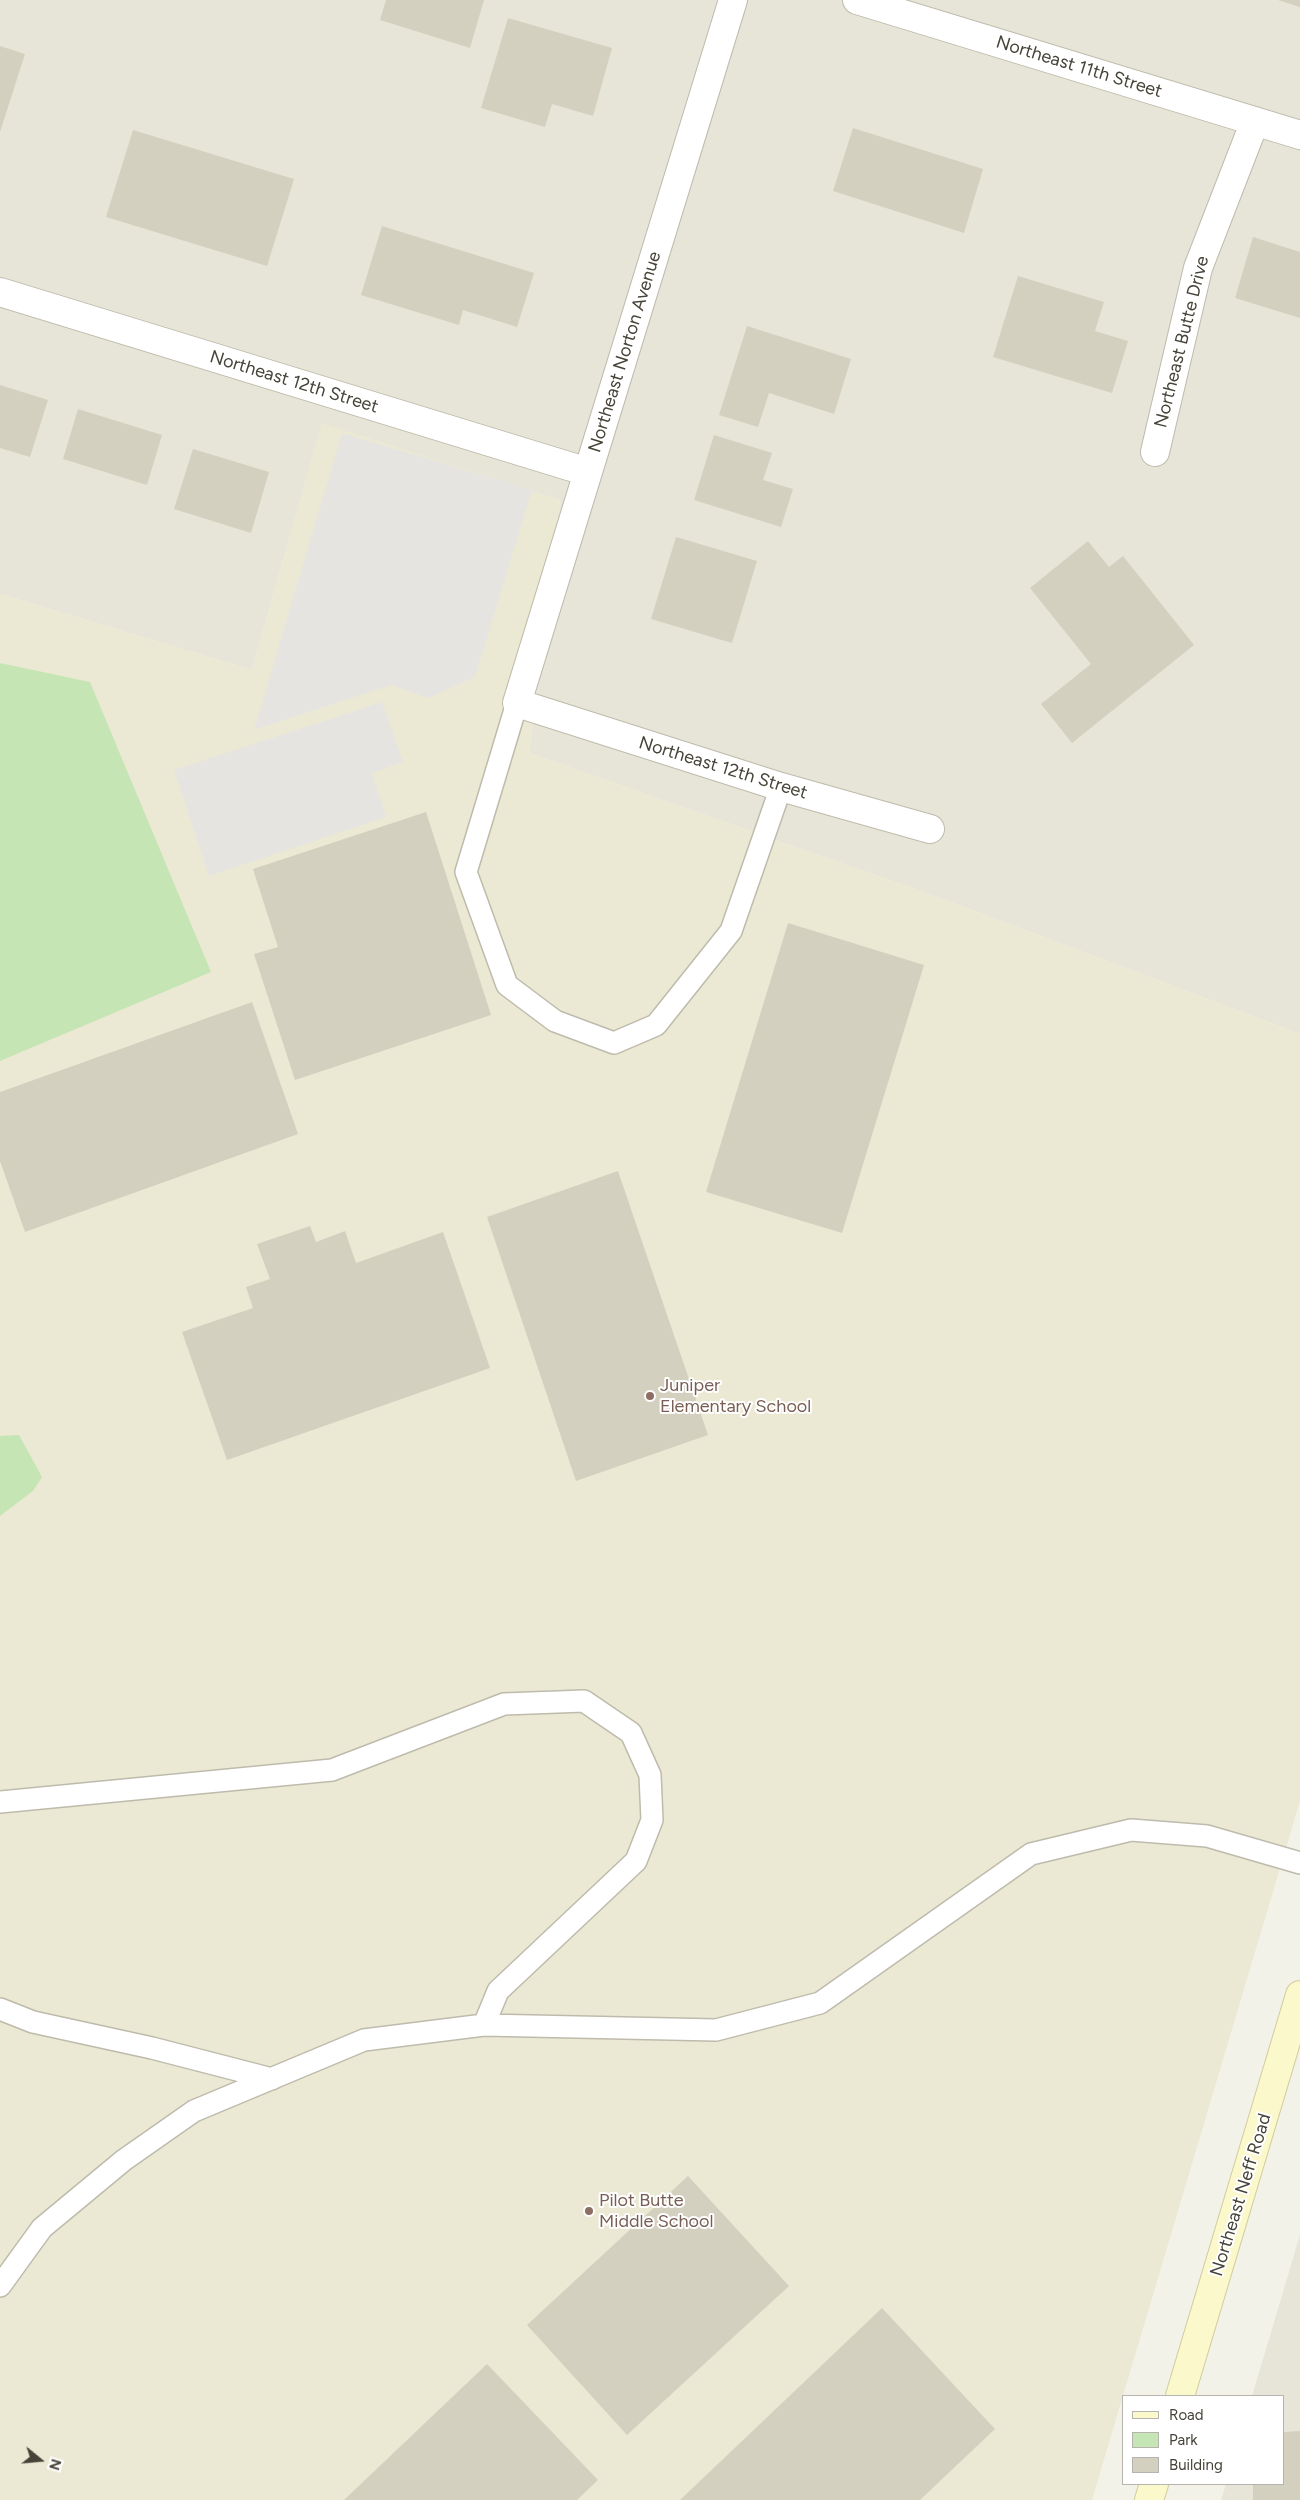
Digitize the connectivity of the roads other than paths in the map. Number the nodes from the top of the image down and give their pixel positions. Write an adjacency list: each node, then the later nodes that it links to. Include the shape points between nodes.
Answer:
1 (733, 0): 7 (street, Northeast Norton Avenue)
2 (857, 0): 3 (street, Northeast 11th Street)
3 (1255, 121): 4 (street, Northeast 11th Street); 6 (street, Northeast Butte Drive, via 1198,268)
4 (1300, 135)
5 (0, 292): 7 (street, Northeast 12th Street)
6 (1155, 452)
7 (588, 472): 8 (street, Northeast Norton Avenue)
8 (517, 703): 9 (street, Northeast 12th Street); 9 (lane, via 466,872 507,985 556,1021 614,1043 656,1025 731,931)
9 (781, 787): 10 (street, Northeast 12th Street)
10 (930, 829)
11 (0, 1802): 15 (lane, via 332,1770 504,1704 584,1701 631,1733 650,1775 652,1820 636,1861 498,1991)
12 (1300, 1863): 15 (lane, via 1207,1836 1131,1830 1031,1854 820,2003 716,2030)
13 (1300, 1995): 16 (main road, Northeast Neff Road)
14 (0, 2009): 17 (lane, via 33,2022)
15 (484, 2025): 17 (lane, via 364,2040)
16 (1292, 2055): 19 (main road, Northeast Neff Road)
17 (272, 2079): 18 (lane, via 194,2111 124,2160 42,2228)
18 (0, 2286)
19 (1180, 2395)
20 (1154, 2485): 21 (main road)
21 (1150, 2500)

